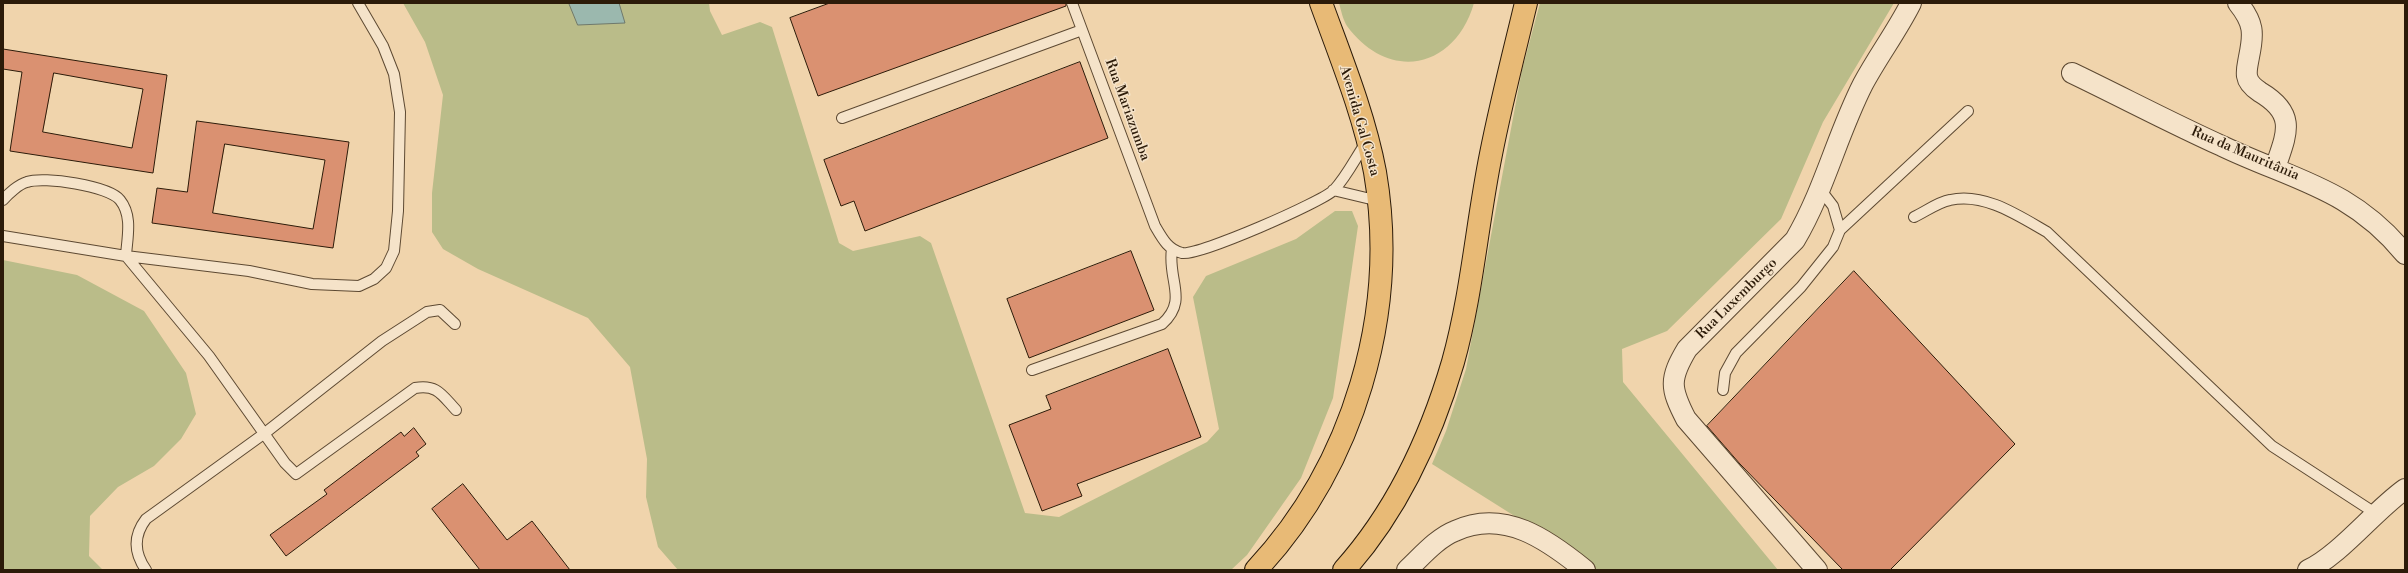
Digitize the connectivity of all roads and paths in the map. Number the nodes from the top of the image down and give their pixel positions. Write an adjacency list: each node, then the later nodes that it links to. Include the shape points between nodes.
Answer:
1 (358, 3): 22 (lane, via 383,46 394,74 400,112 398,211 394,251 386,268 374,279 359,286 312,284 248,271)
2 (1072, 3): 7 (lane, Rua Mariazumba)
3 (1321, 3): 11 (main road, Avenida Gal Costa)
4 (1526, 3): 33 (main road, via 1491,154 1453,362 1431,427 1409,474 1382,520)
5 (1911, 3): 13 (street, Rua Luxemburgo, via 1864,83 1837,141)
6 (2238, 3): 12 (street, via 2251,24 2253,36 2247,75 2250,84 2280,107 2287,120 2286,135)
7 (1082, 30): 10 (lane); 20 (lane, Rua Mariazumba, via 1155,226)
8 (2072, 73): 12 (street, Rua da Mauritânia, via 2223,147)
9 (1968, 111): 18 (lane)
10 (842, 118)
11 (1367, 140): 14 (lane); 16 (main road, Avenida Gal Costa)
12 (2275, 168): 21 (street, Rua da Mauritânia, via 2316,184 2342,199 2370,218)
13 (1820, 189): 18 (lane, via 1833,206); 36 (street, Rua Luxemburgo, via 1795,240 1687,349 1676,368 1673,385 1677,402 1686,419)
14 (1333, 190): 16 (lane); 20 (lane, via 1224,244 1183,254)
15 (3, 200): 22 (lane, via 27,182 80,184 109,192 120,200 127,212 129,226)
16 (1379, 201): 32 (main road, Avenida Gal Costa, via 1380,284 1375,332 1361,389 1340,441 1316,487 1282,539)
17 (1914, 217): 29 (lane, via 1949,200 1967,199 2007,209 2047,232 2272,446)
18 (1840, 230): 25 (lane, via 1833,247 1801,287 1736,353 1726,372)
19 (3, 236): 22 (lane)
20 (1172, 249): 24 (lane, via 1170,262 1177,295 1176,306 1171,316 1162,324)
21 (2405, 254)
22 (126, 256): 27 (lane, via 209,356)
23 (455, 324): 27 (lane, via 440,310 427,312 382,341)
24 (1032, 370)
25 (1723, 390)
26 (456, 410): 27 (lane, via 438,391 428,386 415,388 296,474 285,463)
27 (265, 433): 31 (lane, via 146,519 140,527 136,542 137,557)
28 (2405, 489): 29 (street)
29 (2375, 513): 30 (street)
30 (2318, 568)
31 (146, 570)
32 (1256, 570)
33 (1344, 570)
34 (1407, 570): 35 (street, via 1454,531 1495,522 1515,526 1539,538)
35 (1585, 570)
36 (1817, 570)

